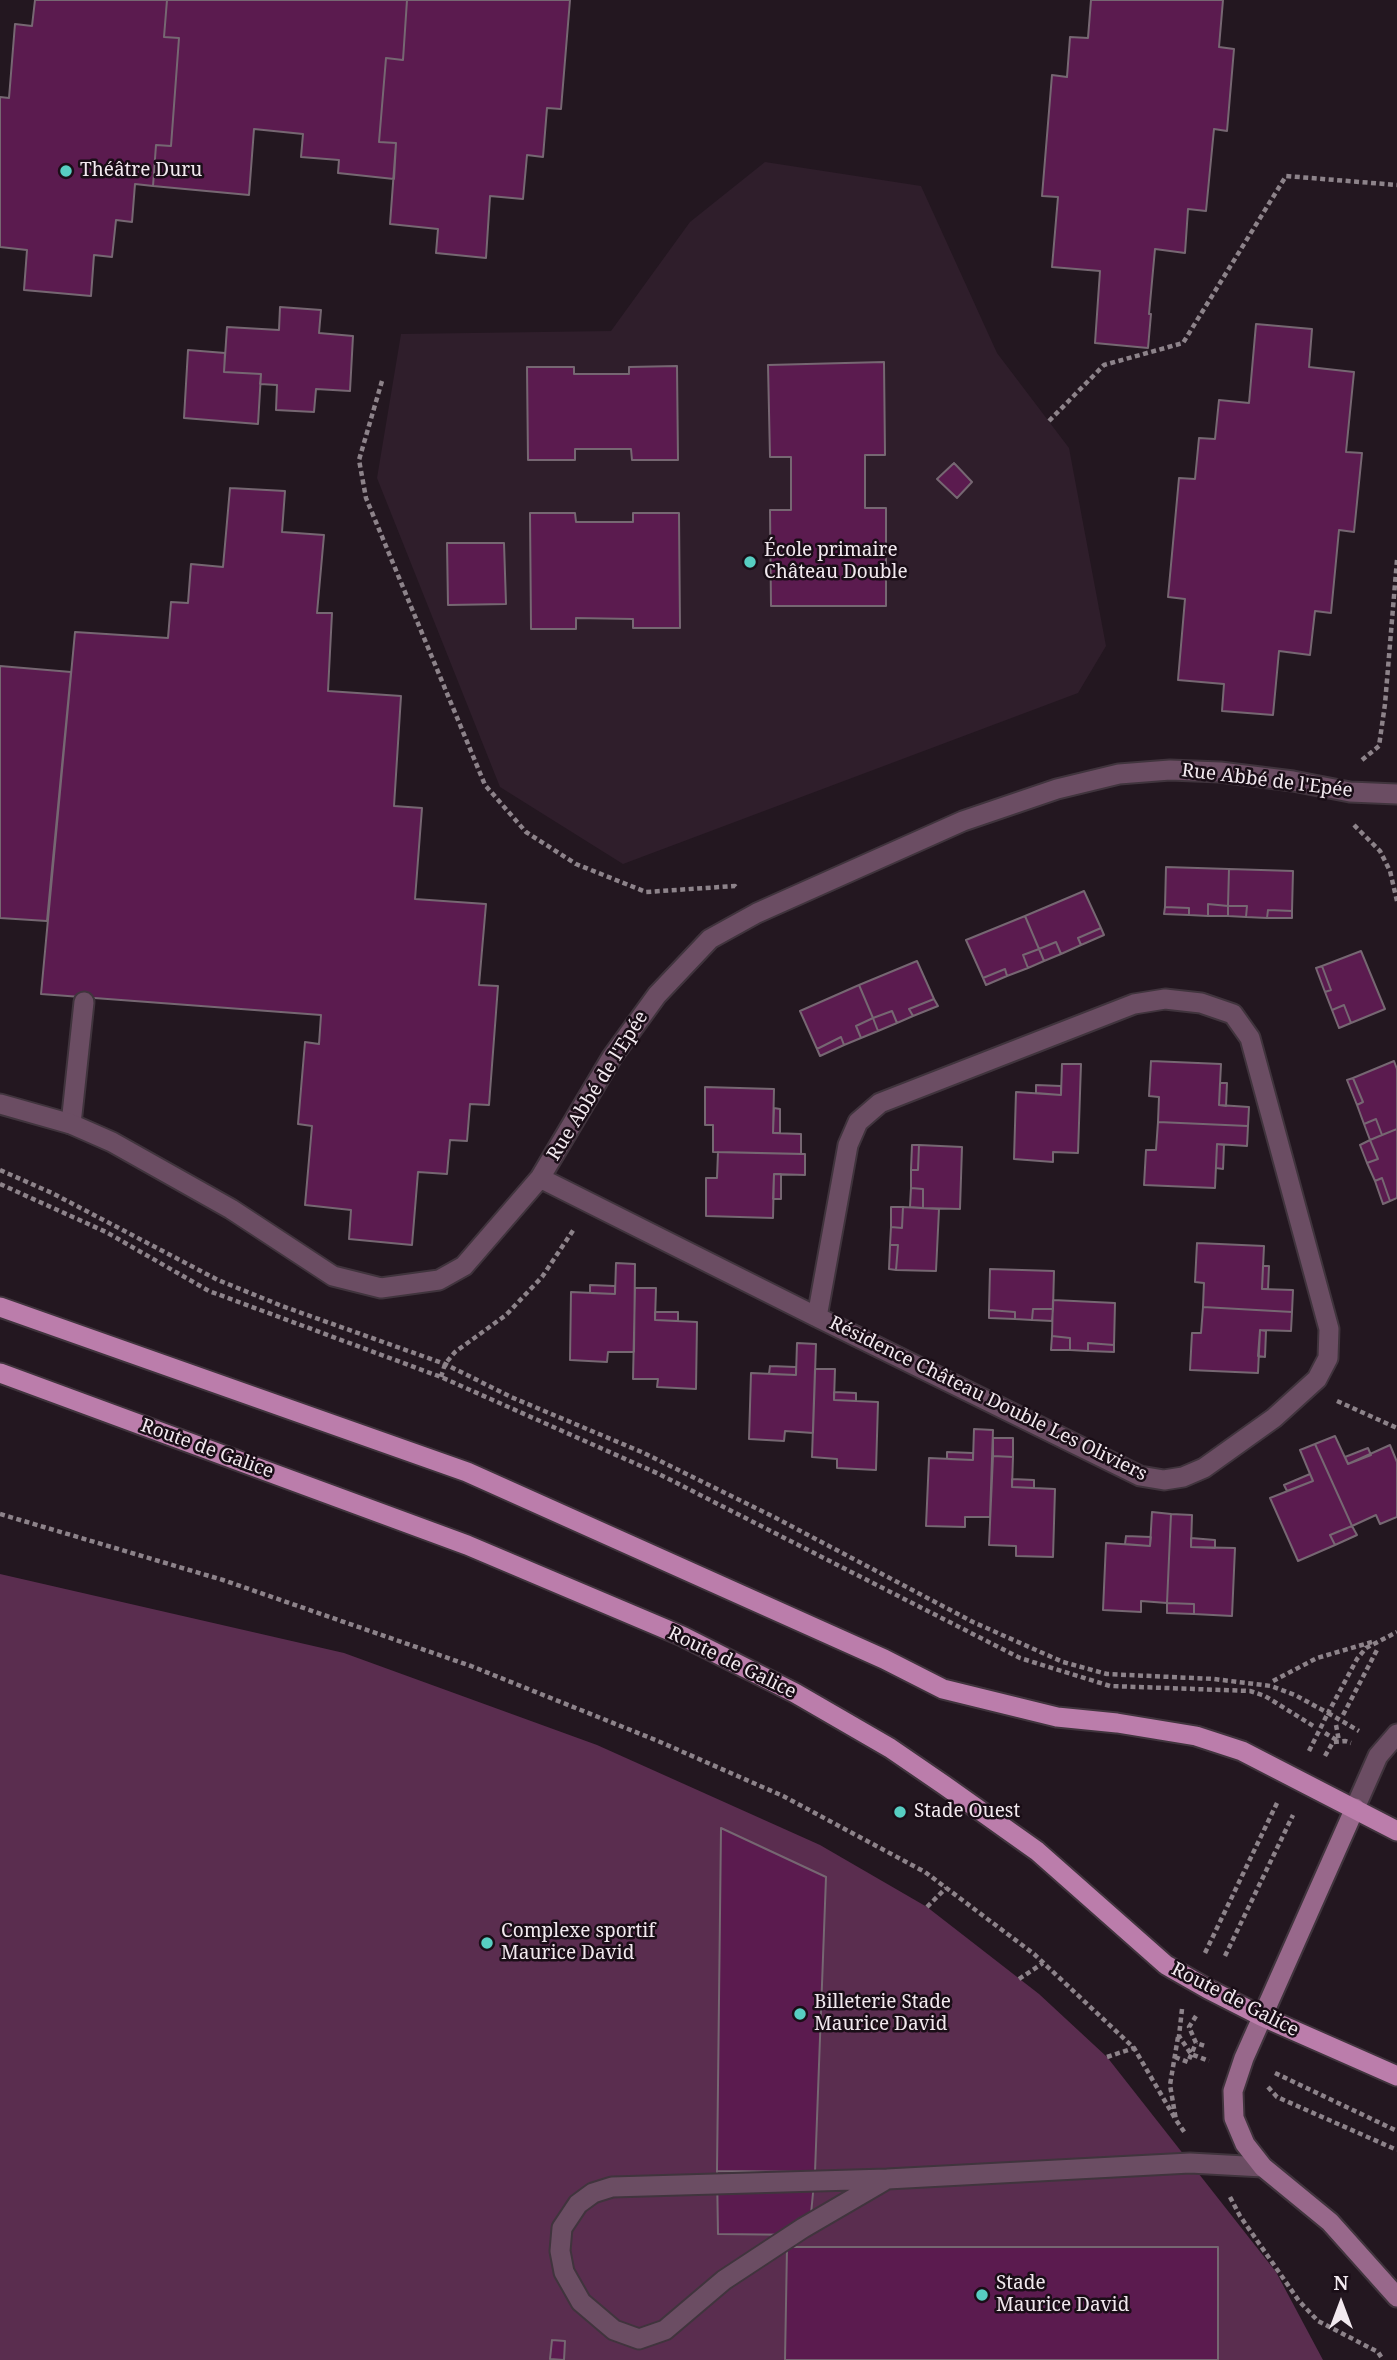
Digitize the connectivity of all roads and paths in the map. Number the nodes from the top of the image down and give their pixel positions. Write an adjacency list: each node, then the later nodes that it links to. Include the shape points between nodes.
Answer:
1 (1397, 185): 3 (path, via 1286,176 1183,343 1104,365)
2 (383, 382): 9 (path, via 359,460 366,498 485,785 526,832 576,864 646,892 735,886)
3 (1049, 421)
4 (1397, 560): 5 (path, via 1379,746)
5 (1352, 766)
6 (1397, 794): 9 (street, Rue Abbé de l'Epée, via 1350,792 1220,772 1119,774 1057,789 963,821)
7 (1351, 821): 8 (path, via 1380,852)
8 (1397, 901)
9 (757, 914): 14 (street, Rue Abbé de l'Epée, via 710,939 657,995 612,1057)
10 (84, 1002): 12 (street)
11 (0, 1104): 12 (street, Rue Abbé de l'Epée)
12 (71, 1124): 14 (street, Rue Abbé de l'Epée, via 231,1209 333,1276 381,1288 439,1280 464,1266)
13 (0, 1170): 19 (path, via 52,1192 218,1280)
14 (540, 1178): 16 (street, Résidence Château Double Les Oliviers)
15 (0, 1184): 21 (path, via 106,1232 209,1291)
16 (589, 1202): 18 (street, Résidence Château Double Les Oliviers); 19 (path, via 542,1277 506,1315)
17 (0, 1307): 41 (main road, via 467,1472 943,1689 1057,1717 1196,1736 1242,1751)
18 (817, 1317): 22 (street, Résidence Château Double Les Oliviers, via 1140,1476 1164,1480 1204,1468 1274,1418); 22 (street, Résidence Château Double Les Oliviers, via 849,1145 858,1122 880,1103 1133,1004 1165,999 1201,1003 1233,1014 1254,1051 1329,1329 1328,1358)
19 (445, 1364): 21 (path); 29 (path, via 644,1453 972,1622 1063,1662 1107,1674 1271,1686)
20 (0, 1373): 52 (main road, Route de Galice, via 467,1545 682,1636 795,1693 890,1748 1037,1851 1166,1965)
21 (441, 1377): 32 (path, via 659,1474 1020,1658 1111,1686 1267,1693)
22 (1308, 1387): 23 (path)
23 (1397, 1428)
24 (0, 1514): 44 (path, via 223,1580 471,1666 783,1796 925,1872)
25 (1397, 1632): 26 (path)
26 (1380, 1640): 28 (path, via 1317,1658); 29 (path, via 1357,1659)
27 (1378, 1648): 30 (path)
28 (1273, 1681)
29 (1328, 1713): 35 (path); 38 (path)
30 (1343, 1715)
31 (1336, 1725): 36 (path)
32 (1314, 1727)
33 (1325, 1733): 36 (path)
34 (1397, 1734): 41 (street, via 1378,1756)
35 (1367, 1735)
36 (1339, 1741): 37 (path); 39 (path)
37 (1345, 1741)
38 (1310, 1749)
39 (1325, 1756)
40 (1275, 1805): 46 (path)
41 (1355, 1808): 43 (main road); 52 (main road)
42 (1293, 1815): 47 (path)
43 (1397, 1831)
44 (946, 1888): 45 (path); 48 (path)
45 (928, 1907)
46 (1207, 1947)
47 (1225, 1956)
48 (1043, 1963): 49 (path); 56 (path)
49 (1019, 1979)
50 (1183, 2006): 53 (path)
51 (1196, 2015): 54 (path, via 1189,2028)
52 (1261, 2015): 62 (main road, Route de Galice); 68 (main road, via 1233,2091 1233,2104 1245,2144)
53 (1179, 2036): 57 (path); 59 (path)
54 (1196, 2043): 55 (path); 57 (path)
55 (1205, 2046)
56 (1134, 2048): 58 (path); 64 (path)
57 (1191, 2054): 59 (path, via 1188,2062); 60 (path)
58 (1107, 2057)
59 (1175, 2057): 64 (path, via 1170,2085)
60 (1204, 2059)
61 (1275, 2073): 65 (path)
62 (1397, 2076)
63 (1271, 2088): 66 (path, via 1277,2096)
64 (1176, 2120): 67 (path)
65 (1397, 2132)
66 (1397, 2150)
67 (1212, 2164): 68 (street); 69 (street); 71 (path, via 1240,2216 1299,2301 1318,2321 1378,2352)
68 (1263, 2167): 70 (main road, via 1330,2222)
69 (887, 2179): 69 (street, via 672,2184 593,2193 578,2204 562,2228 564,2272 581,2302 614,2330 639,2339 666,2330 724,2280)
70 (1397, 2297)
71 (1383, 2360)

